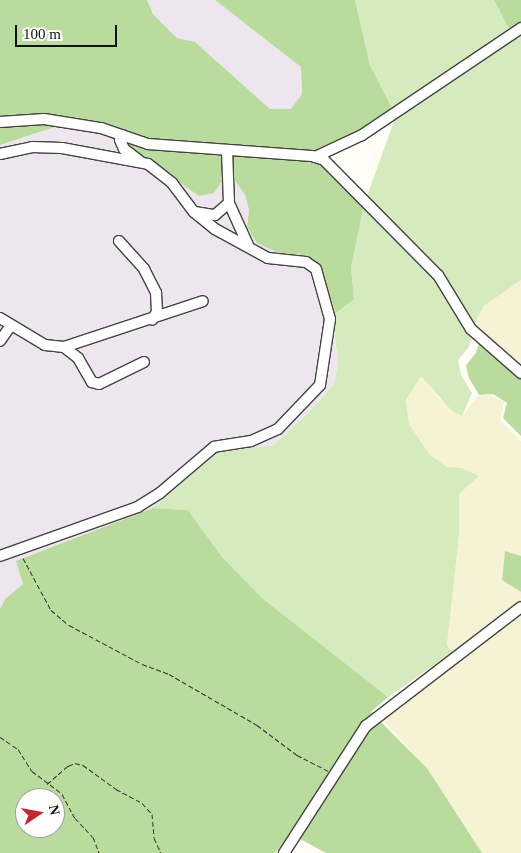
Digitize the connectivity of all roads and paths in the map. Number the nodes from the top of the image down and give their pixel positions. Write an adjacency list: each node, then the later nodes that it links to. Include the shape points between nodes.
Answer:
1 (521, 28): 6 (street, via 362,135)
2 (0, 122): 3 (street, via 44,119 101,128)
3 (122, 135): 4 (street, via 148,144); 7 (street, via 120,140 124,149)
4 (227, 150): 6 (street); 8 (street)
5 (0, 154): 7 (street, via 32,147 62,148)
6 (315, 157): 19 (street, via 339,172 438,274 471,329)
7 (141, 162): 9 (street, via 162,173)
8 (228, 203): 9 (street, via 214,215); 11 (street)
9 (194, 212): 11 (street, via 216,229)
10 (119, 241): 14 (street, via 144,269 156,293 157,312)
11 (249, 246): 20 (street, via 268,258 306,262 318,273 330,319 323,376 314,394 278,428 251,441 214,448 160,493 138,506)
12 (203, 301): 14 (street)
13 (0, 318): 15 (street)
14 (152, 320): 17 (street)
15 (11, 325): 16 (street); 17 (street, via 44,345)
16 (0, 341)
17 (64, 347): 18 (street, via 78,358 92,382 99,384)
18 (144, 362)
19 (521, 373)
20 (20, 550): 21 (street); 24 (path, via 51,610 69,625 142,664 169,674 257,725)
21 (0, 556)
22 (521, 607): 24 (street, via 366,726)
23 (0, 737): 25 (path, via 18,749 32,771)
24 (334, 777): 28 (street)
25 (47, 784): 26 (path, via 62,794 75,818 93,837); 27 (path, via 68,766 75,763 83,765 147,808 155,823 154,838)
26 (99, 853)
27 (161, 853)
28 (284, 853)

